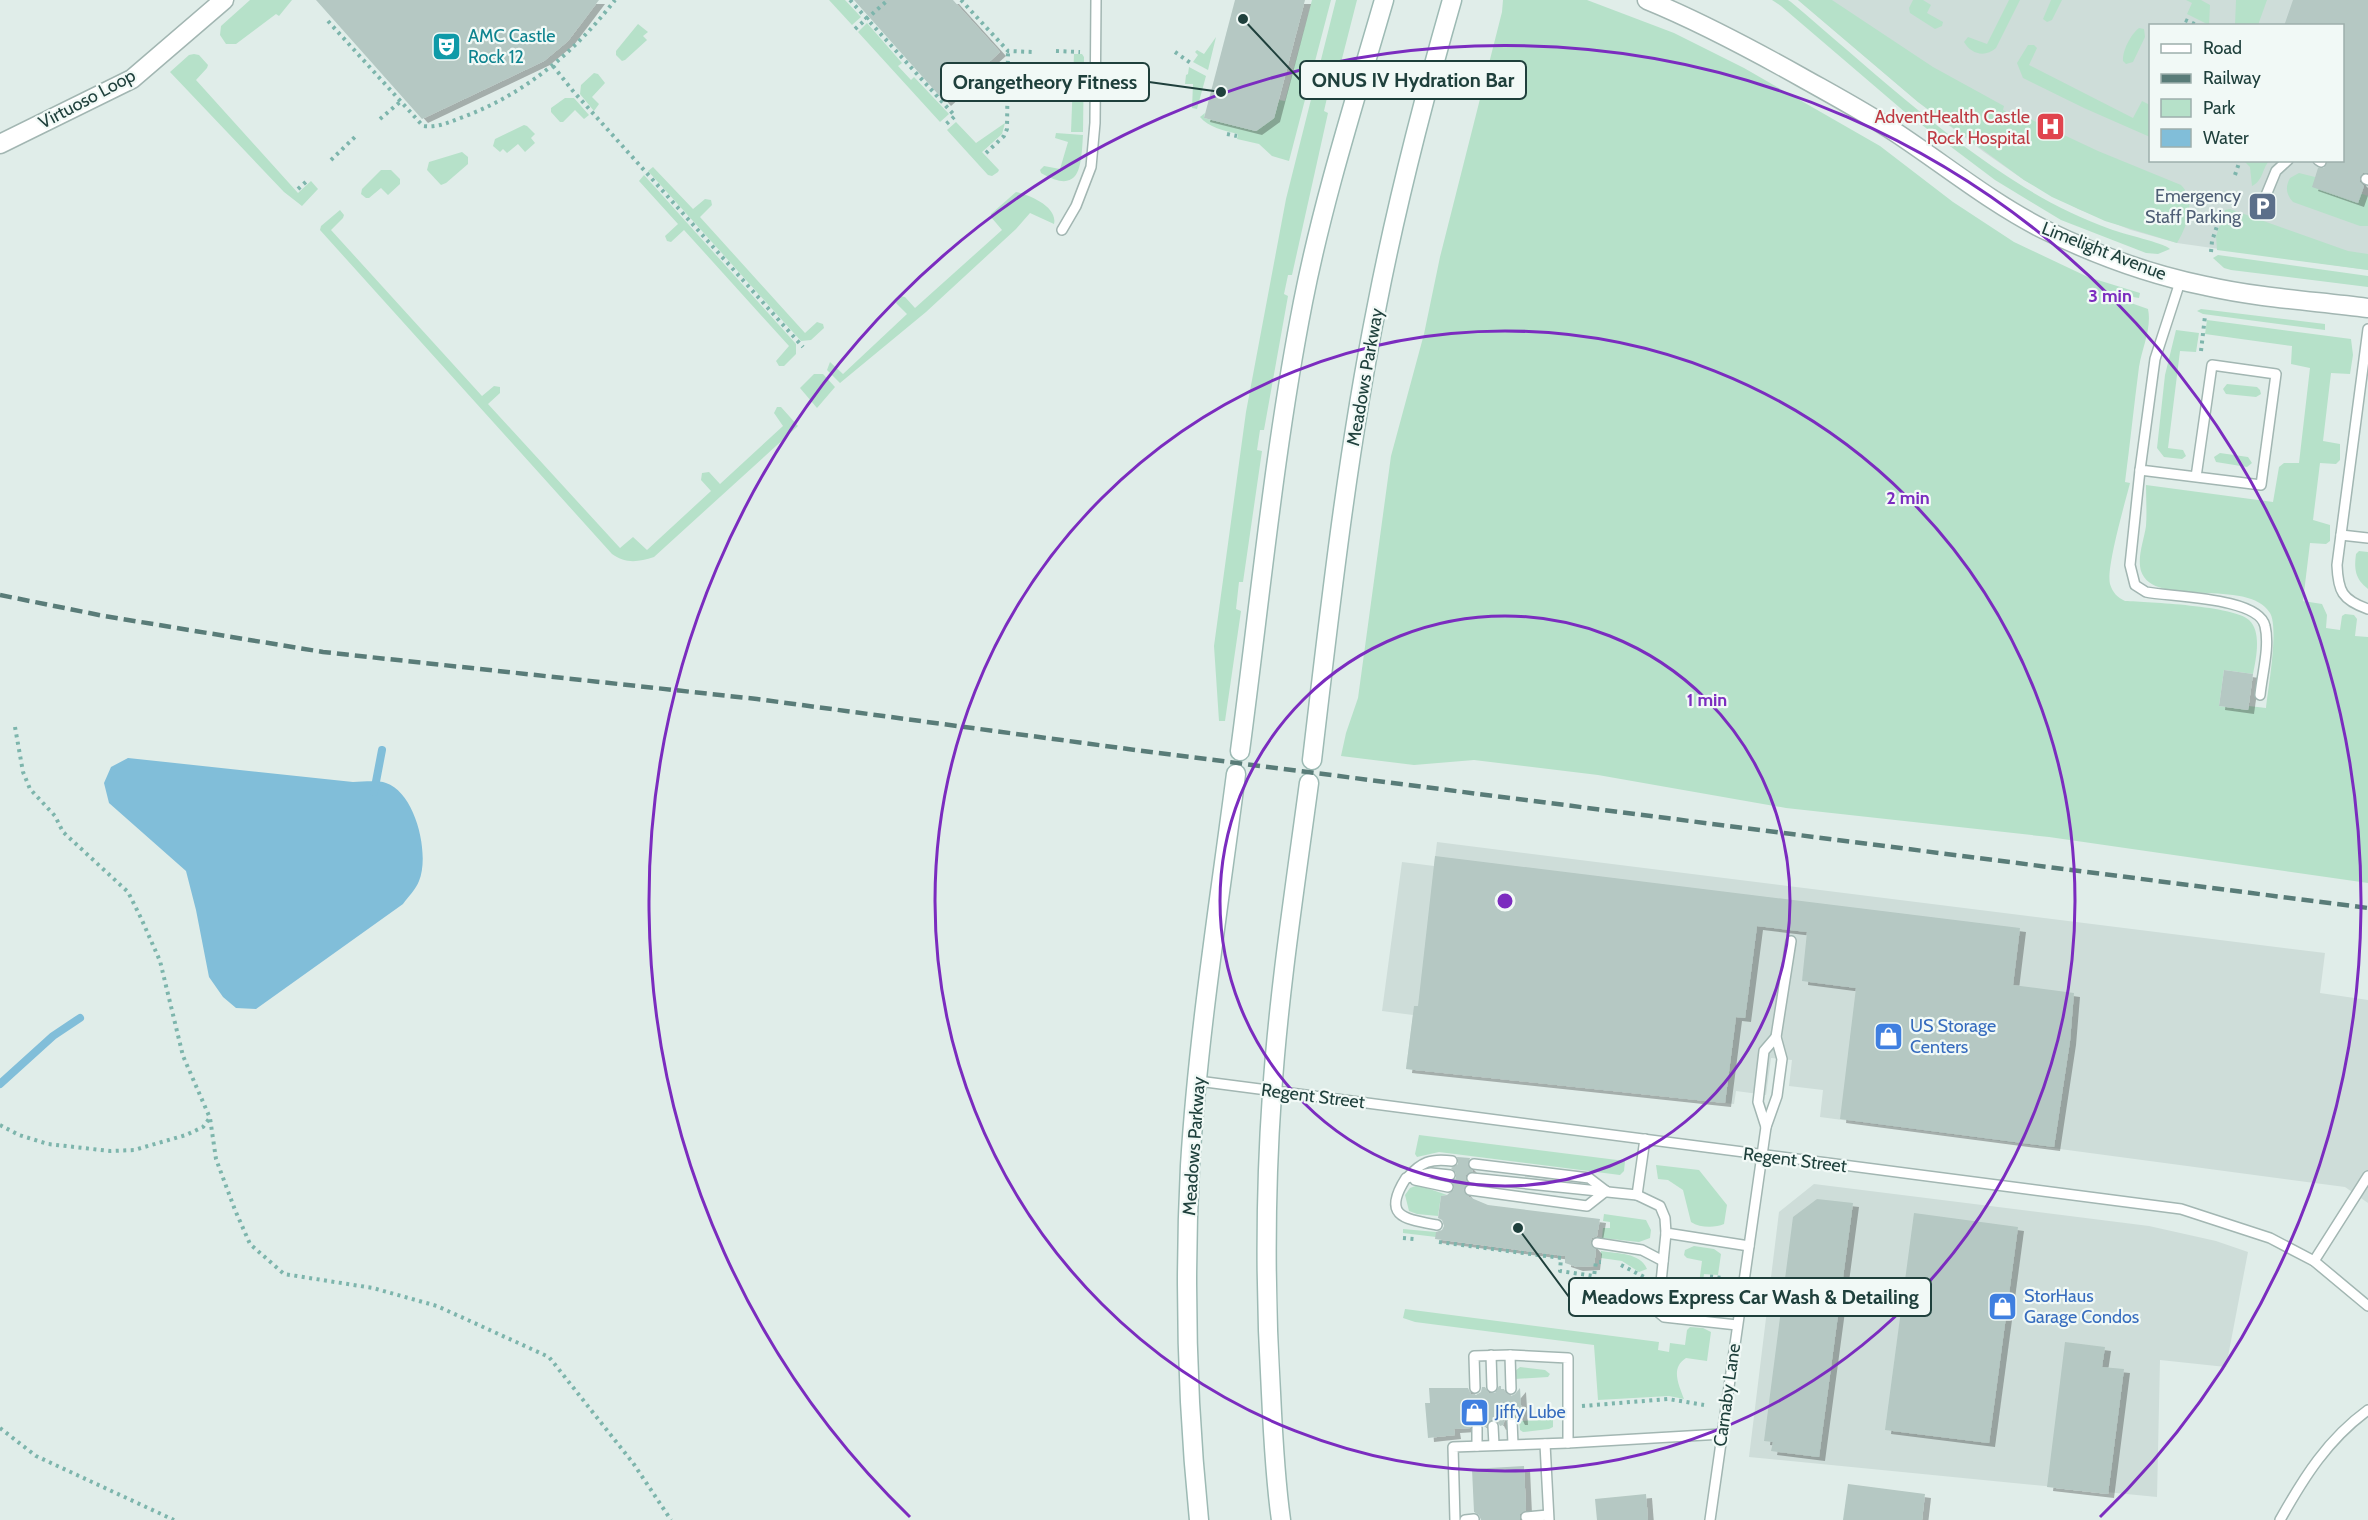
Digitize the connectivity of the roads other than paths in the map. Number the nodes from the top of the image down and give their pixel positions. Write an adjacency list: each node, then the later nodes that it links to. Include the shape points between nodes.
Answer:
1 (224, 0): 6 (main road, Virtuoso Loop, via 132,79)
2 (1096, 0): 9 (lane, via 1091,167)
3 (1384, 0): 19 (main road, via 1326,202 1303,301)
4 (1452, 0): 20 (main road, Meadows Parkway, via 1420,116 1376,306 1343,511)
5 (1647, 0): 10 (main road, Limelight Avenue, via 1715,30 1850,105 1974,189 2042,229 2126,263)
6 (0, 144)
7 (2286, 162): 8 (lane, via 2276,171)
8 (2262, 205)
9 (1062, 230)
10 (2181, 279): 11 (main road, Limelight Avenue, via 2246,293); 13 (lane, via 2155,358)
11 (2368, 308)
12 (2368, 328): 15 (lane)
13 (2140, 470): 14 (lane); 18 (lane, via 2130,566 2135,585 2146,592 2242,606 2260,617 2265,623 2266,638)
14 (2196, 477): 14 (lane, via 2261,485 2276,374 2212,365)
15 (2341, 535): 16 (lane); 17 (lane, via 2337,584 2353,604)
16 (2368, 538)
17 (2368, 609)
18 (2260, 695)
19 (1240, 751)
20 (1312, 760)
21 (1236, 774): 25 (main road, Meadows Parkway)
22 (1309, 783): 26 (main road)
23 (1791, 941): 24 (lane)
24 (1776, 1037): 27 (lane, via 1782,1059 1777,1096); 27 (lane, via 1764,1051 1758,1102)
25 (1198, 1081): 26 (lane, Regent Street); 65 (main road, Meadows Parkway, via 1190,1166 1186,1294 1188,1385)
26 (1272, 1092): 28 (lane, Regent Street); 66 (main road, via 1266,1279)
27 (1766, 1127): 29 (lane, Carnaby Lane)
28 (1645, 1139): 29 (lane, Regent Street); 39 (lane)
29 (1762, 1156): 43 (lane, Carnaby Lane); 45 (lane, Regent Street, via 2181,1209 2270,1238)
30 (1452, 1161): 34 (lane, via 1429,1160)
31 (1474, 1164): 38 (lane, via 1589,1178)
32 (1450, 1175): 34 (lane, via 1431,1173)
33 (2368, 1176): 45 (lane)
34 (1406, 1178): 36 (lane); 40 (lane, via 1397,1196 1398,1213 1407,1220)
35 (1472, 1178): 38 (lane)
36 (1448, 1187)
37 (1470, 1190): 38 (lane, via 1587,1206)
38 (1606, 1191): 39 (lane)
39 (1637, 1195): 41 (lane, via 1660,1206)
40 (1437, 1225)
41 (1666, 1233): 43 (lane); 44 (lane)
42 (1596, 1243): 44 (lane, via 1642,1250)
43 (1749, 1246): 47 (lane, Carnaby Lane)
44 (1663, 1261): 47 (lane, via 1658,1312 1664,1317)
45 (2314, 1261): 46 (lane, Regent Street)
46 (2368, 1305)
47 (1737, 1325): 57 (lane, Carnaby Lane)
48 (1491, 1355): 49 (lane); 50 (lane); 51 (lane, via 1474,1356)
49 (1510, 1355): 52 (lane); 58 (lane, via 1568,1358)
50 (1492, 1387)
51 (1475, 1388)
52 (1511, 1389)
53 (2368, 1410): 69 (lane, via 2345,1428 2318,1459)
54 (1512, 1422): 59 (lane)
55 (1493, 1426): 61 (lane)
56 (1477, 1428): 62 (lane)
57 (1722, 1434): 58 (lane); 68 (lane, Carnaby Lane)
58 (1568, 1443): 60 (lane)
59 (1513, 1444): 60 (lane); 61 (lane)
60 (1545, 1444): 64 (lane)
61 (1494, 1445): 62 (lane)
62 (1477, 1446): 67 (lane, via 1453,1447)
63 (1526, 1517): 64 (lane)
64 (1549, 1518)
65 (1199, 1520)
66 (1281, 1520)
67 (1455, 1520)
68 (1710, 1520)
69 (2280, 1520)

